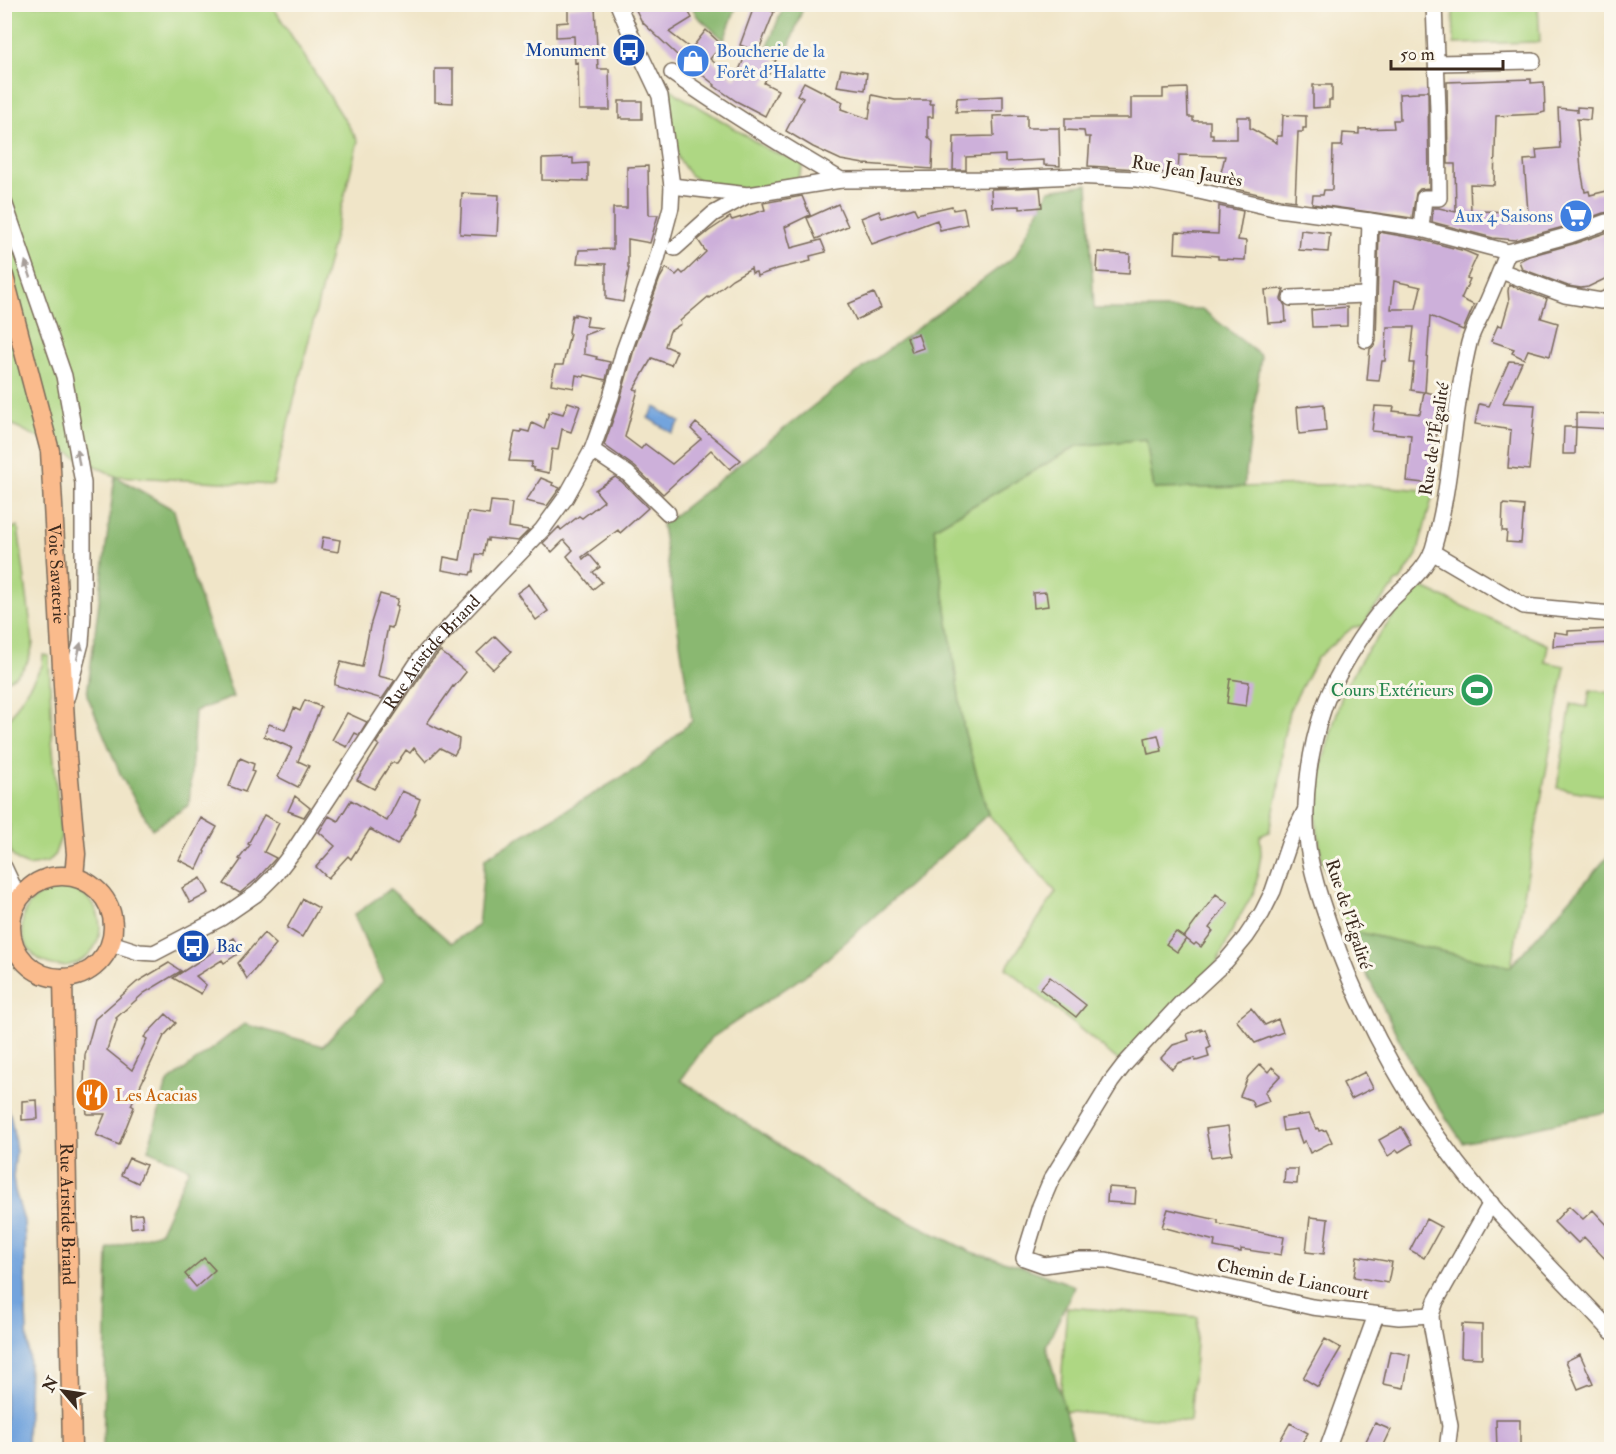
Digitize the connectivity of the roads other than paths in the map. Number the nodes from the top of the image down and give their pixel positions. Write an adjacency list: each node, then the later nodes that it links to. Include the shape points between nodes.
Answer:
1 (618, 4): 7 (street, Rue Aristide Briand, via 660,96)
2 (1434, 4): 4 (street)
3 (1533, 61): 4 (street)
4 (1437, 63): 12 (street, via 1439,198 1424,198)
5 (672, 73): 6 (street, via 772,140)
6 (841, 180): 8 (street, Rue Jean Jaurès); 10 (street, Rue Jean Jaurès, via 1074,176 1137,180 1278,209)
7 (672, 186): 8 (street); 21 (street, Rue Aristide Briand, via 671,207 657,259)
8 (748, 195): 13 (street, via 713,213)
9 (4, 202): 25 (street, one-way to 9, via 81,643 83,483 64,376)
10 (1370, 221): 12 (street, Rue Jean Jaurès); 17 (street)
11 (1611, 222): 14 (street, Rue Jean Jaurès)
12 (1420, 229): 14 (street, Rue Jean Jaurès)
13 (675, 248)
14 (1508, 252): 15 (street, Rue de l'Égalité)
15 (1501, 271): 18 (street, via 1565,295 1601,302); 23 (street, Rue de l'Égalité, via 1470,340 1454,422 1447,489)
16 (4, 276): 25 (main road, Voie Savaterie, via 50,451)
17 (1366, 295): 19 (street); 20 (street)
18 (1611, 296)
19 (1291, 298)
20 (1366, 340)
21 (592, 450): 22 (street, via 628,474); 30 (street, Rue Aristide Briand, via 542,530 420,659 275,875 256,894 221,918 154,953)
22 (668, 513)
23 (1432, 552): 24 (street, via 1524,606); 26 (street, Rue de l'Égalité, via 1415,577 1372,622 1330,691 1318,726)
24 (1611, 614)
25 (64, 707): 28 (main road, Voie Savaterie, via 76,854)
26 (1306, 810): 32 (street, Rue de l'Égalité, via 1314,879 1358,1000 1414,1100 1453,1158); 33 (street, Chemin de Liancourt, via 1290,841 1274,891 1246,938 1124,1065 1061,1161 1048,1185 1024,1258 1044,1265 1106,1260 1300,1304)
27 (4, 867): 29 (street)
28 (74, 877): 29 (main road, via 43,879); 30 (main road, via 90,884 111,910)
29 (19, 899): 31 (main road, via 11,929 14,945 33,969)
30 (111, 943): 31 (main road, via 92,968)
31 (63, 978): 36 (main road, Rue Aristide Briand)
32 (1491, 1203): 34 (street); 35 (street, Rue de l'Égalité)
33 (1376, 1315): 34 (street, Chemin de Liancourt); 37 (street)
34 (1431, 1315): 38 (street, via 1450,1426)
35 (1610, 1326)
36 (72, 1449)
37 (1327, 1449)
38 (1447, 1449)

